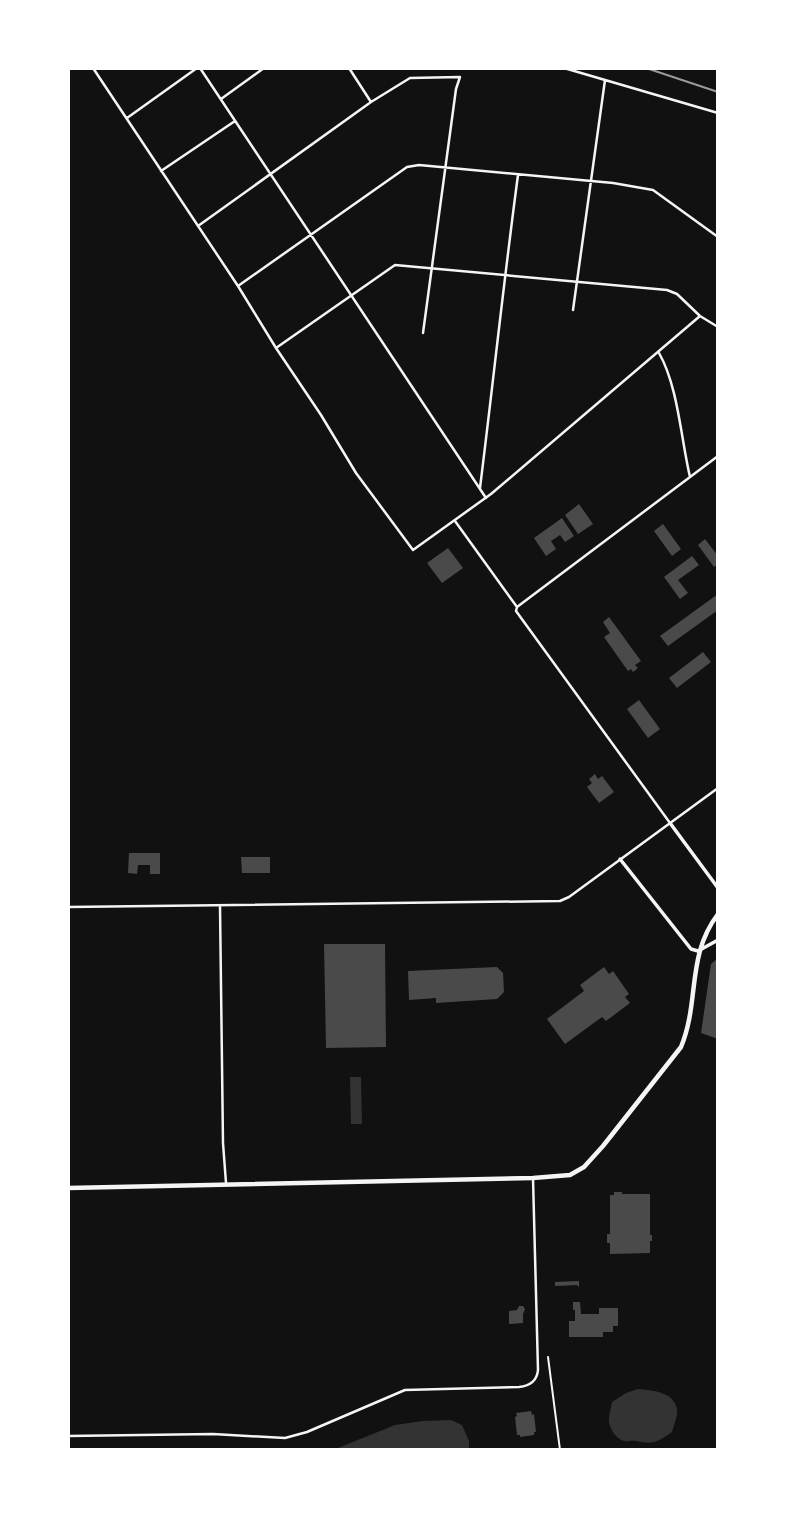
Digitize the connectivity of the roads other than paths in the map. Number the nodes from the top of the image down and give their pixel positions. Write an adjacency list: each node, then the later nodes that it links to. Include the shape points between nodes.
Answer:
1 (93, 68): 10 (street)
2 (199, 68): 7 (street); 10 (street)
3 (264, 68): 7 (street)
4 (349, 68): 8 (street)
5 (564, 68): 6 (street)
6 (605, 80): 9 (street); 16 (street)
7 (221, 99): 11 (street)
8 (371, 102): 12 (street, via 410,78 460,77); 14 (street)
9 (718, 113)
10 (127, 118): 13 (street)
11 (235, 121): 13 (street); 14 (street)
12 (446, 168): 15 (street); 18 (street, via 407,167); 20 (street)
13 (161, 171): 17 (street)
14 (271, 174): 17 (street); 18 (street)
15 (518, 175): 16 (street); 21 (street)
16 (591, 181): 19 (street, via 653,190); 22 (street)
17 (198, 226): 23 (street)
18 (311, 234): 23 (street); 24 (street)
19 (718, 237)
20 (432, 267): 21 (street); 24 (street, via 395,265); 28 (street)
21 (504, 274): 22 (street); 33 (street)
22 (578, 282): 25 (street); 26 (street, via 667,290)
23 (238, 286): 29 (street)
24 (351, 295): 29 (street); 33 (street)
25 (573, 310)
26 (701, 316): 27 (street); 30 (street)
27 (718, 327)
28 (423, 333)
29 (276, 348): 35 (street, via 356,473 413,550)
30 (659, 353): 32 (street, via 674,394); 34 (street)
31 (718, 456): 32 (street)
32 (690, 477): 36 (street)
33 (480, 489): 34 (street)
34 (486, 498): 35 (street)
35 (454, 520): 36 (street)
36 (517, 607): 38 (street)
37 (718, 788): 38 (street)
38 (670, 822): 39 (street); 40 (street)
39 (620, 859): 41 (street, via 560,901); 45 (street, via 691,949)
40 (718, 888)
41 (220, 906): 42 (street); 47 (street)
42 (68, 907)
43 (718, 914): 45 (main road)
44 (718, 940): 45 (street)
45 (698, 951): 46 (main road, via 681,1047 584,1167 569,1175)
46 (533, 1178): 47 (main road); 49 (street, via 538,1359 537,1374 528,1385 405,1390 285,1438)
47 (226, 1185): 48 (main road)
48 (68, 1188)
49 (68, 1436)

